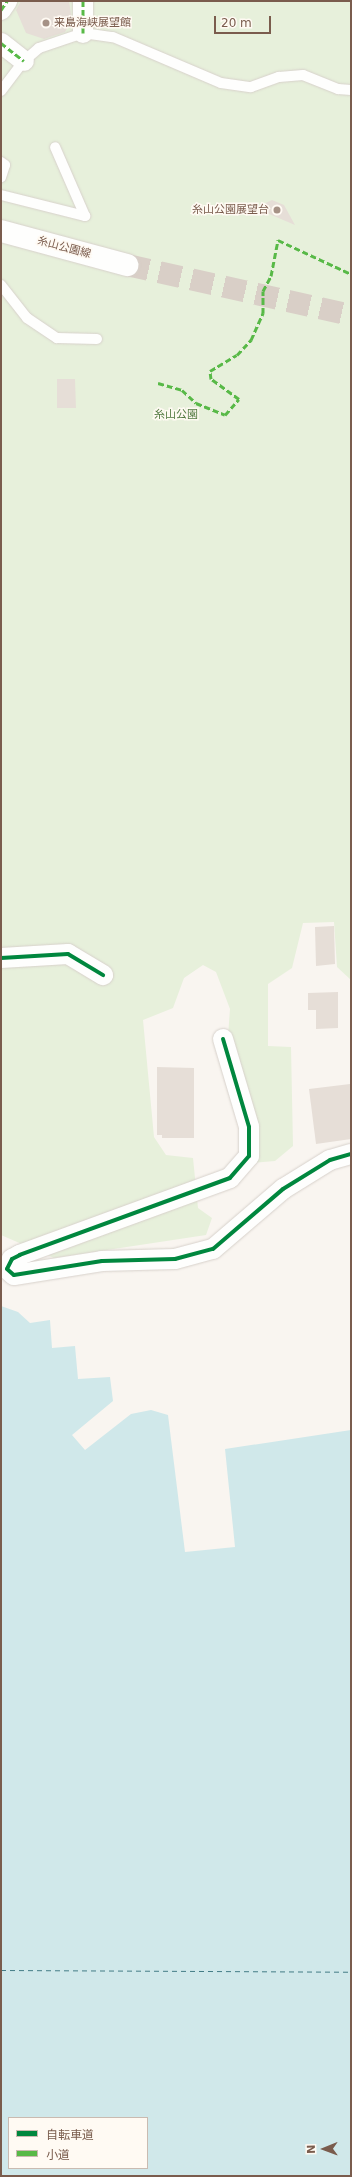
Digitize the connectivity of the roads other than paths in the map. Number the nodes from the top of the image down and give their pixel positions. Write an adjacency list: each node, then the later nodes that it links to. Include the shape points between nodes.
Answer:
1 (7, 1): 3 (street)
2 (83, 1): 4 (street)
3 (1, 10)
4 (83, 33): 6 (lane, via 57,39); 7 (lane, via 113,37 220,83 251,87 279,77 303,75 338,89)
5 (1, 42): 6 (street)
6 (24, 60): 8 (lane)
7 (351, 90)
8 (1, 91)
9 (55, 147): 12 (lane, via 85,216)
10 (1, 162): 11 (lane, via 5,165)
11 (1, 177)
12 (1, 195)
13 (1, 231): 14 (main road, 糸山公園線)
14 (127, 265)
15 (1, 285): 16 (lane, via 26,318 57,338)
16 (97, 339)
17 (1, 958): 18 (street, via 68,954)
18 (103, 975)
19 (223, 1039): 20 (street, via 250,1126 249,1156 230,1178 20,1255 12,1259 7,1269 14,1275 102,1261 175,1259 213,1249 284,1189 330,1160)
20 (351, 1154)

